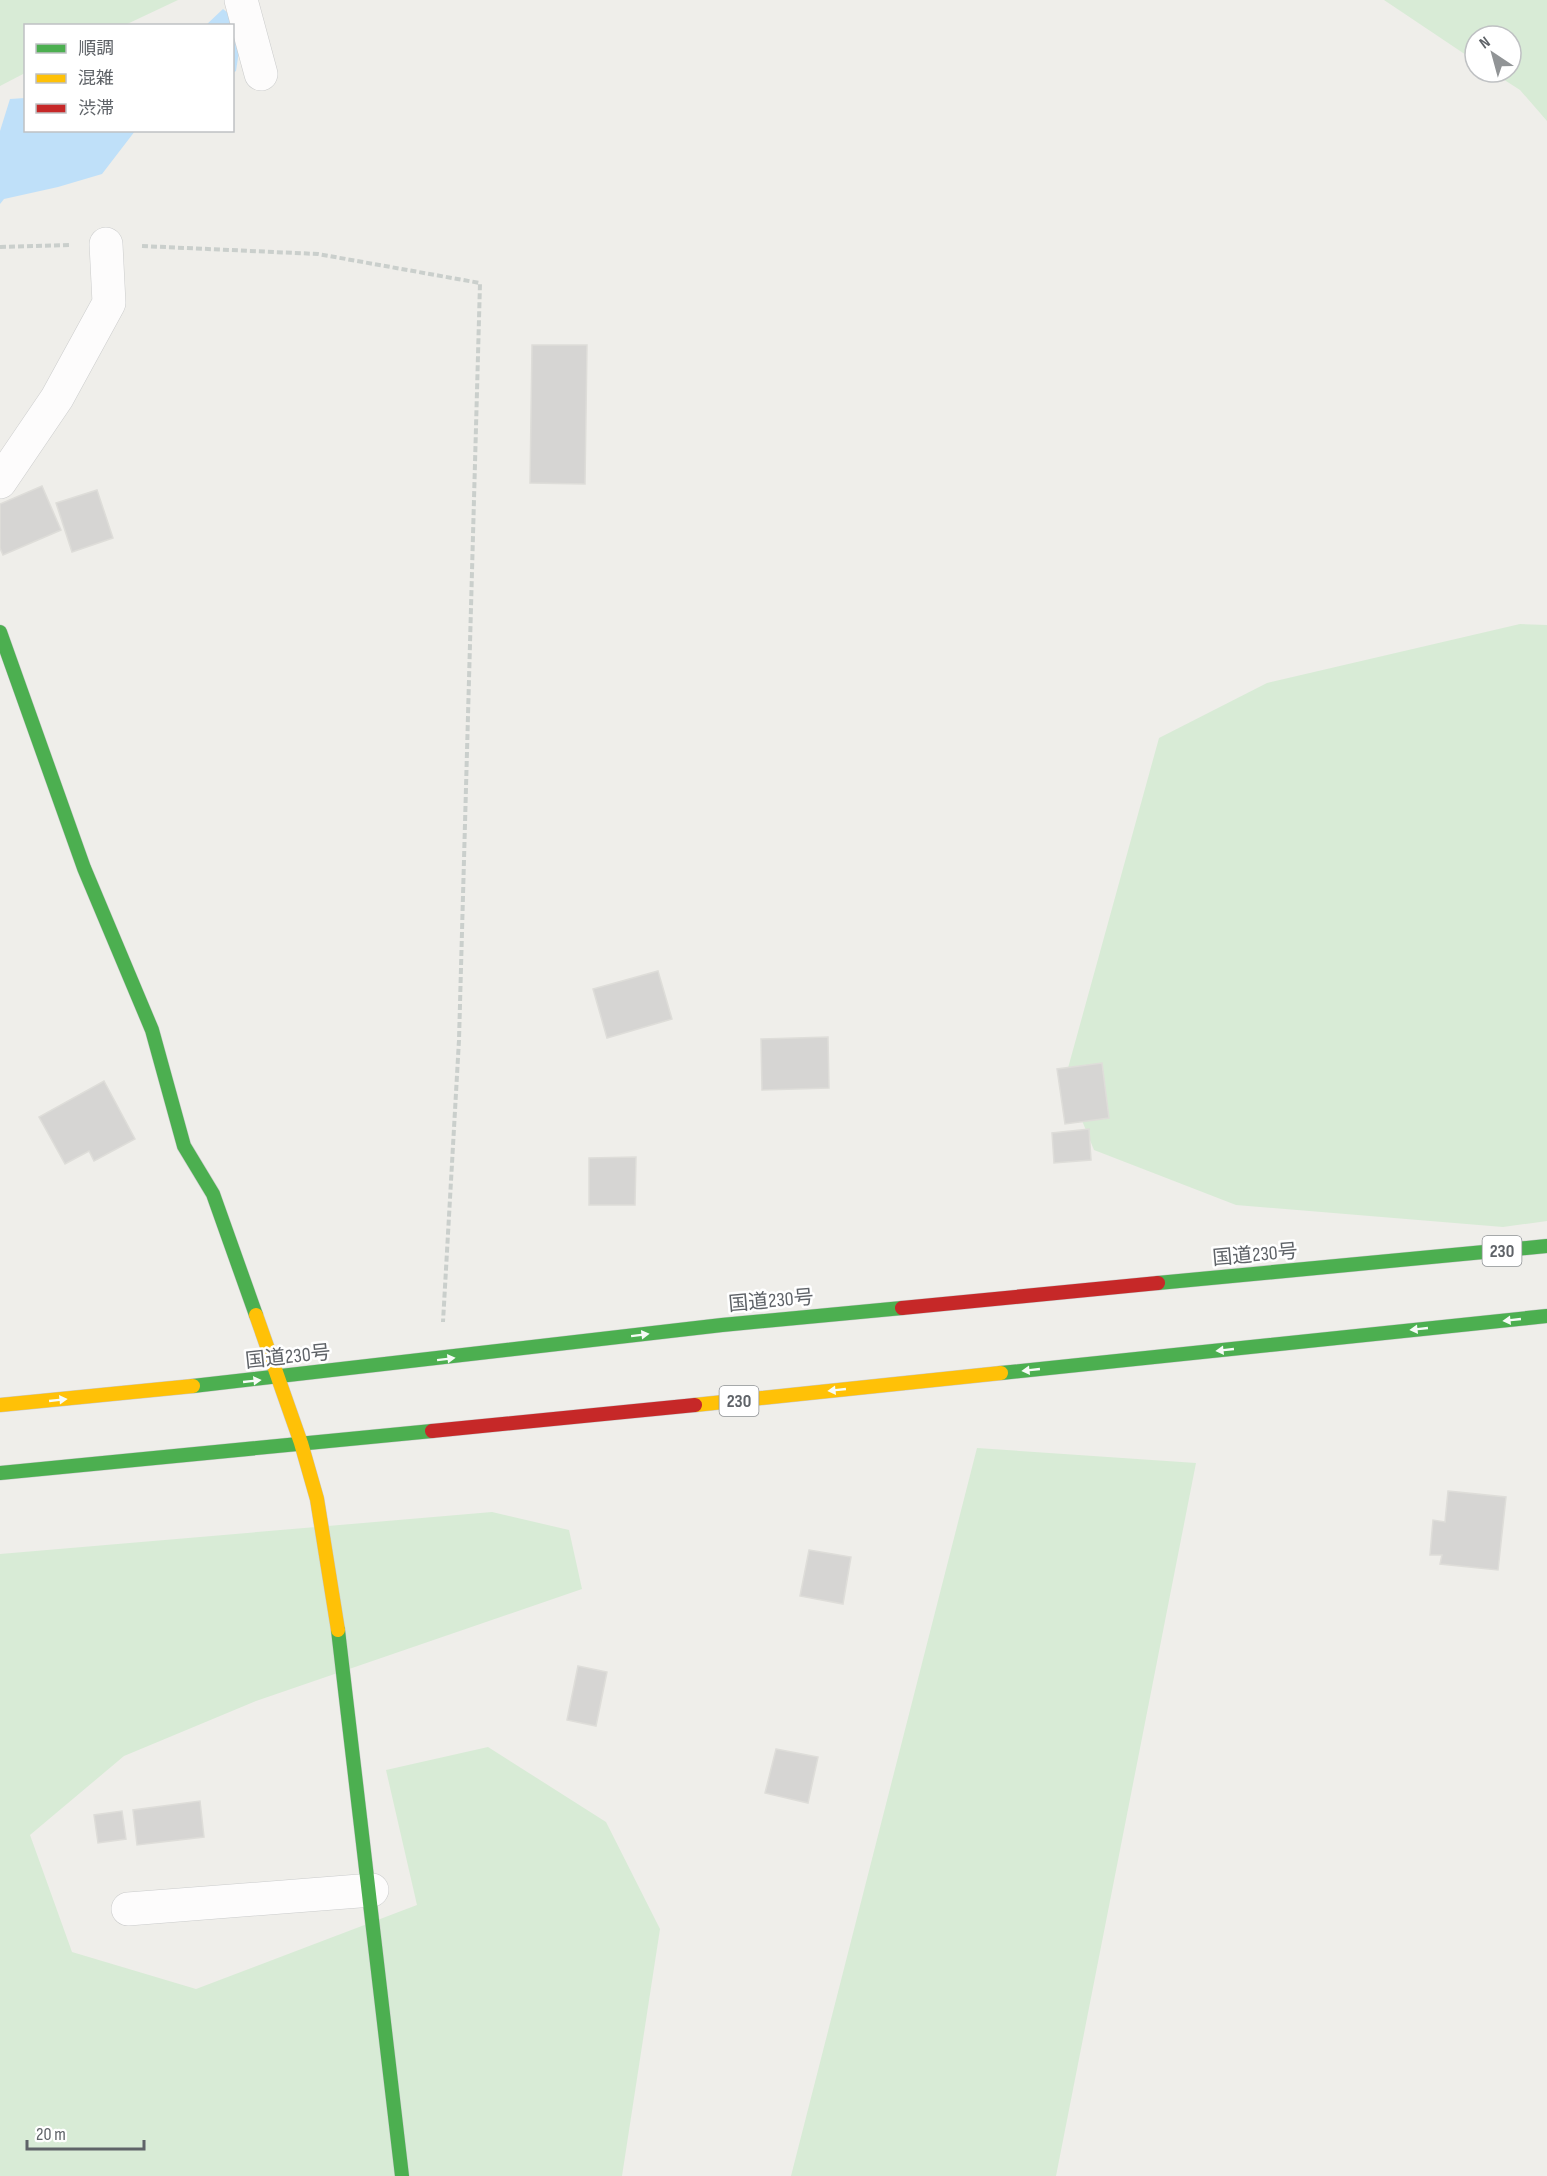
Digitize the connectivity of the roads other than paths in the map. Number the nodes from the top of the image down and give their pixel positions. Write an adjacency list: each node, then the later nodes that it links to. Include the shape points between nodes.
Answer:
1 (242, 0): 2 (street)
2 (261, 74)
3 (106, 244): 4 (street, via 109,303 57,398)
4 (0, 482)
5 (0, 632): 8 (main road, via 84,868 152,1030 184,1146 213,1194)
6 (1547, 1246): 8 (main road, 国道230号 / 230, one-way to 6, via 722,1325)
7 (1547, 1316): 10 (main road, 230, one-way to 10)
8 (278, 1378): 9 (main road, 国道230号 / 230, one-way to 8); 10 (main road)
9 (0, 1405)
10 (301, 1443): 11 (main road, 230); 12 (main road, via 317,1499 344,1665)
11 (0, 1473)
12 (372, 1890): 13 (street); 14 (main road)
13 (128, 1909)
14 (402, 2176)

